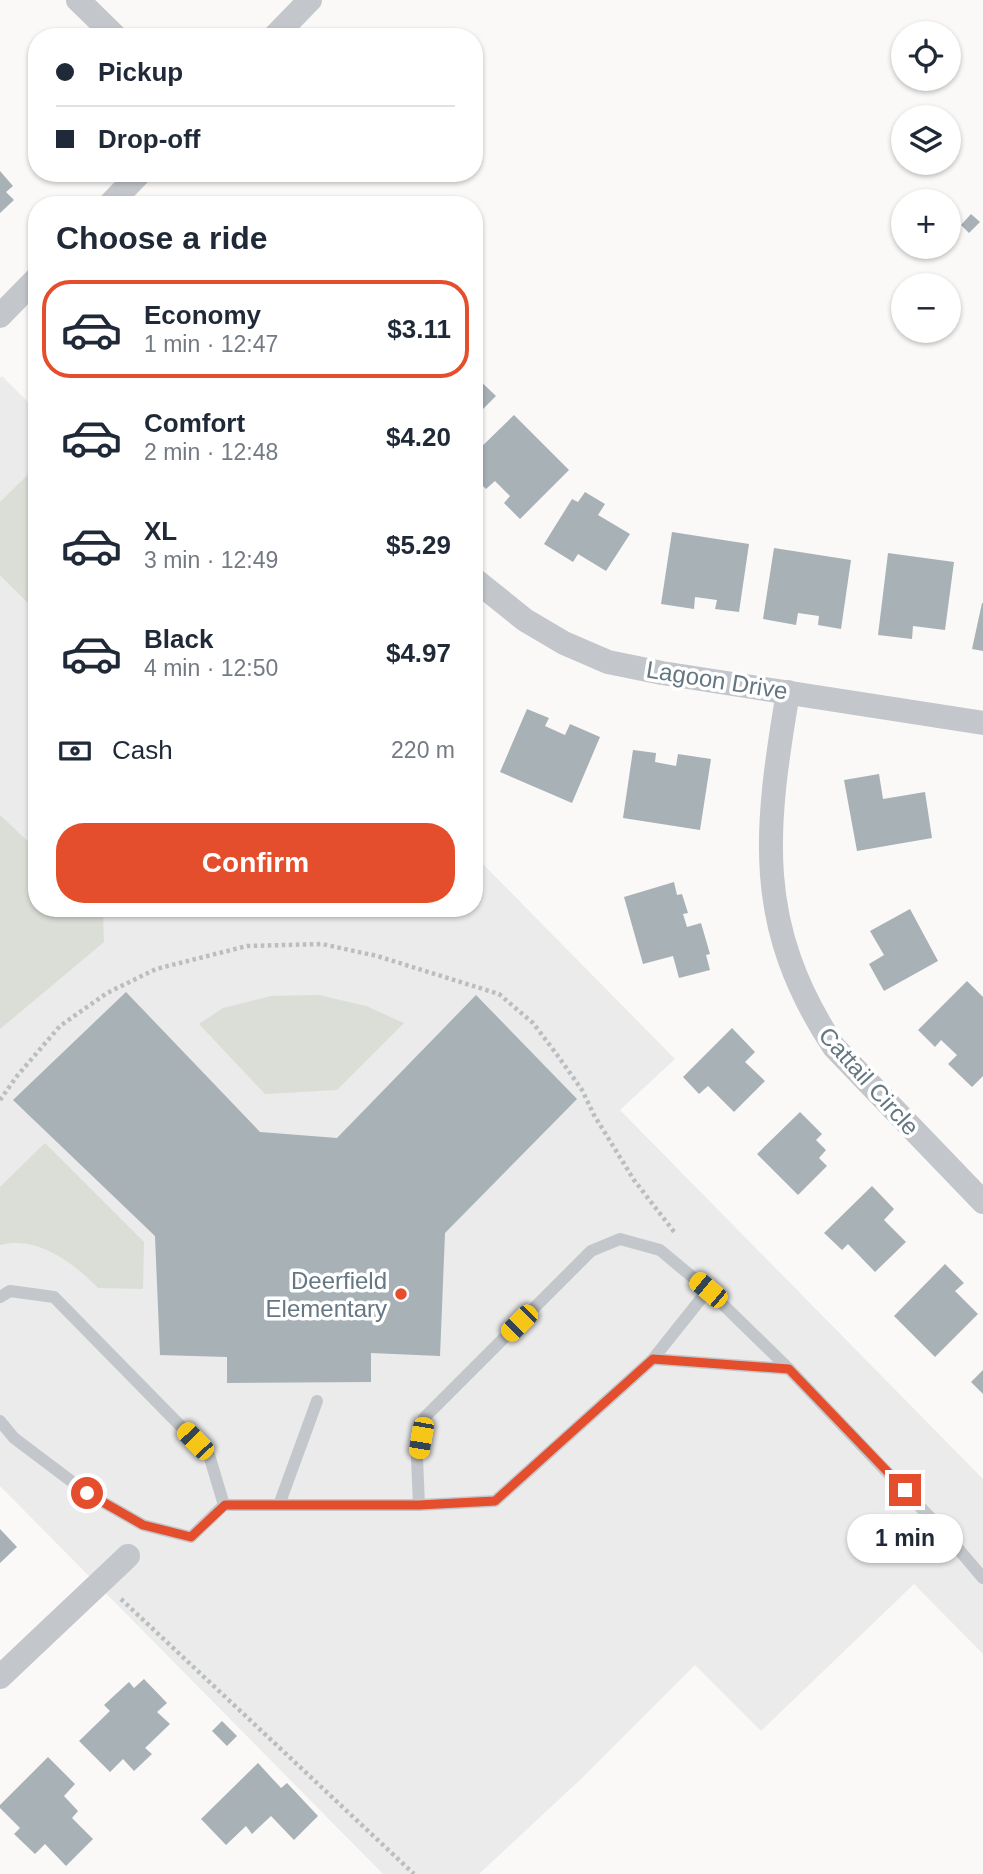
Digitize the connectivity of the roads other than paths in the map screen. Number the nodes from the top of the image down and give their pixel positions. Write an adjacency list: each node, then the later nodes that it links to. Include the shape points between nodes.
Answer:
1 (78, 0): 3 (street)
2 (310, 0): 4 (street)
3 (107, 28)
4 (283, 28)
5 (131, 182): 6 (street)
6 (118, 196)
7 (28, 287): 8 (street)
8 (0, 316)
9 (483, 586): 10 (street, Lagoon Drive, via 525,620 608,662)
10 (788, 692): 11 (street, Lagoon Drive); 12 (street, Cattail Circle, via 772,799 770,864 777,923 790,967 834,1048)
11 (983, 723)
12 (983, 1202)
13 (708, 1290): 15 (lane); 16 (lane); 21 (lane, via 660,1250 620,1239 592,1251 424,1418 417,1458)
14 (0, 1297): 19 (lane, via 10,1291 54,1297 209,1455)
15 (653, 1359): 16 (lane); 21 (lane, via 495,1501)
16 (789, 1369): 23 (lane)
17 (317, 1401): 20 (lane)
18 (0, 1421): 19 (lane, via 14,1438 87,1493 143,1525 191,1537)
19 (225, 1505): 20 (lane)
20 (279, 1505): 21 (lane)
21 (419, 1505)
22 (128, 1556): 24 (street)
23 (983, 1578)
24 (0, 1676)

